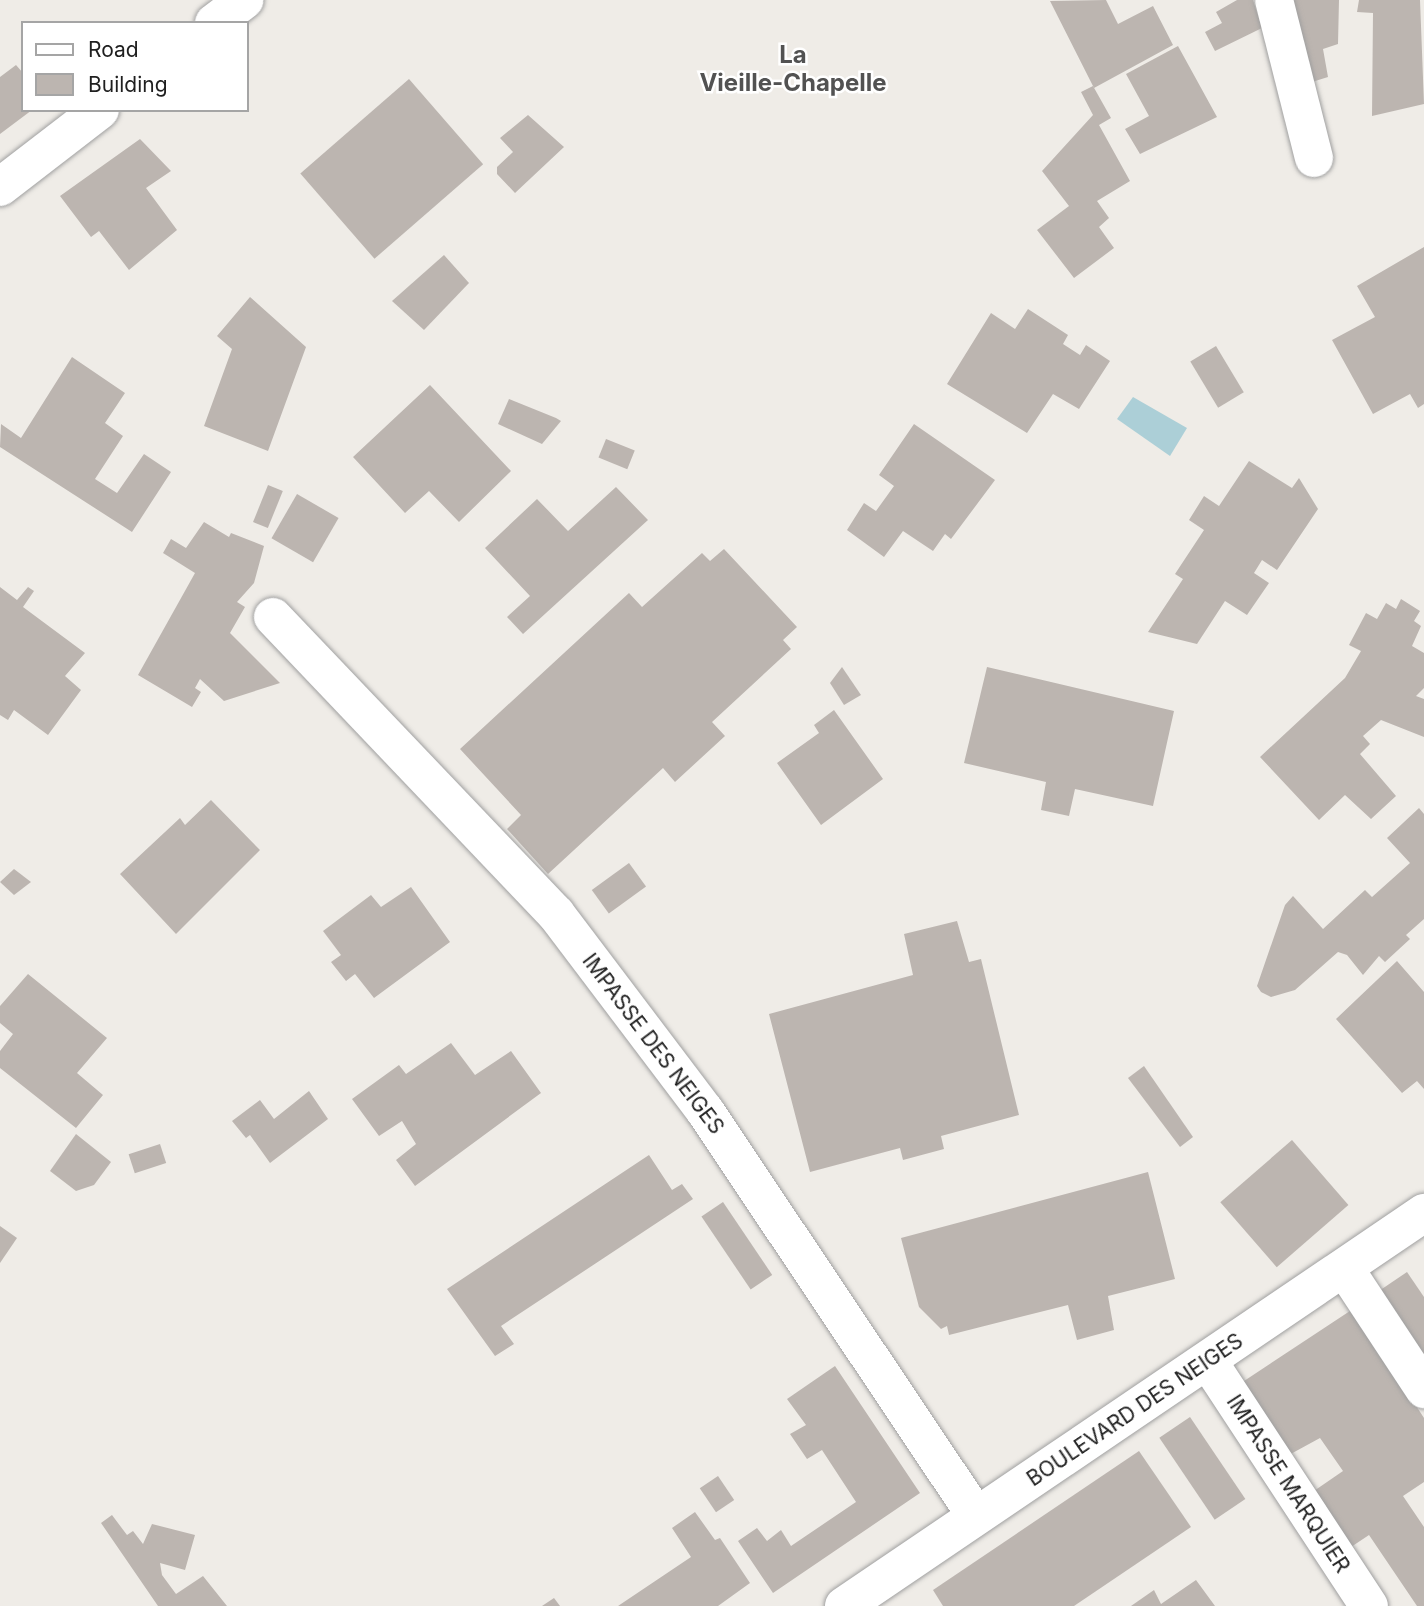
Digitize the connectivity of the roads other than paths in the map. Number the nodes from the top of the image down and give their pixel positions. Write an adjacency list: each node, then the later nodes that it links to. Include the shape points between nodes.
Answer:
1 (244, 0): 3 (street)
2 (1274, 0): 5 (street)
3 (217, 21)
4 (97, 112): 6 (street)
5 (1314, 158)
6 (0, 187)
7 (273, 617): 12 (street, IMPASSE DES NEIGES, via 556,914 705,1111)
8 (1424, 1213): 9 (street, BOULEVARD DES NEIGES)
9 (1345, 1269): 10 (street, BOULEVARD DES NEIGES); 11 (street)
10 (1208, 1362): 12 (street, BOULEVARD DES NEIGES); 14 (street, IMPASSE MARQUIER)
11 (1424, 1389)
12 (976, 1516): 13 (street, BOULEVARD DES NEIGES)
13 (844, 1606)
14 (1369, 1606)

